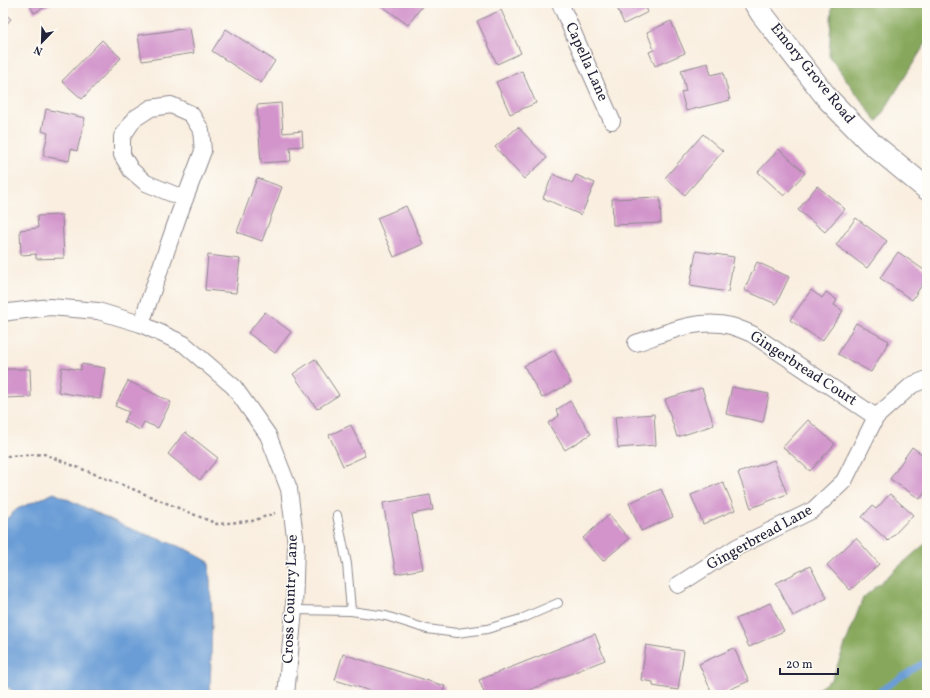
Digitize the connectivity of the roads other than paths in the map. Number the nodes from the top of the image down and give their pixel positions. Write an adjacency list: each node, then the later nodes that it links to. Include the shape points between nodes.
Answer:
1 (560, 3): 3 (street, Capella Lane)
2 (755, 3): 4 (street, Emory Grove Road, via 828,99 870,142)
3 (612, 121)
4 (927, 189)
5 (185, 198): 5 (street, via 203,151 201,130 191,114 171,105 151,108 134,119 122,137 122,154 131,170 146,183); 7 (street)
6 (3, 314): 7 (street, Cross Country Lane, via 50,306 98,311)
7 (140, 324): 14 (street, Cross Country Lane, via 184,344 234,387 268,435 289,489 296,545)
8 (636, 343): 10 (street, Gingerbread Court, via 692,325 713,323 732,326 752,334)
9 (927, 379): 10 (street, Gingerbread Lane, via 912,386)
10 (876, 417): 12 (street, Gingerbread Lane, via 844,481 813,510 737,547)
11 (337, 515): 15 (lane, via 350,586)
12 (678, 585)
13 (558, 603): 15 (lane, via 487,629 457,633 428,630 386,616)
14 (294, 610): 15 (lane); 16 (street, Cross Country Lane)
15 (350, 611)
16 (286, 695)

